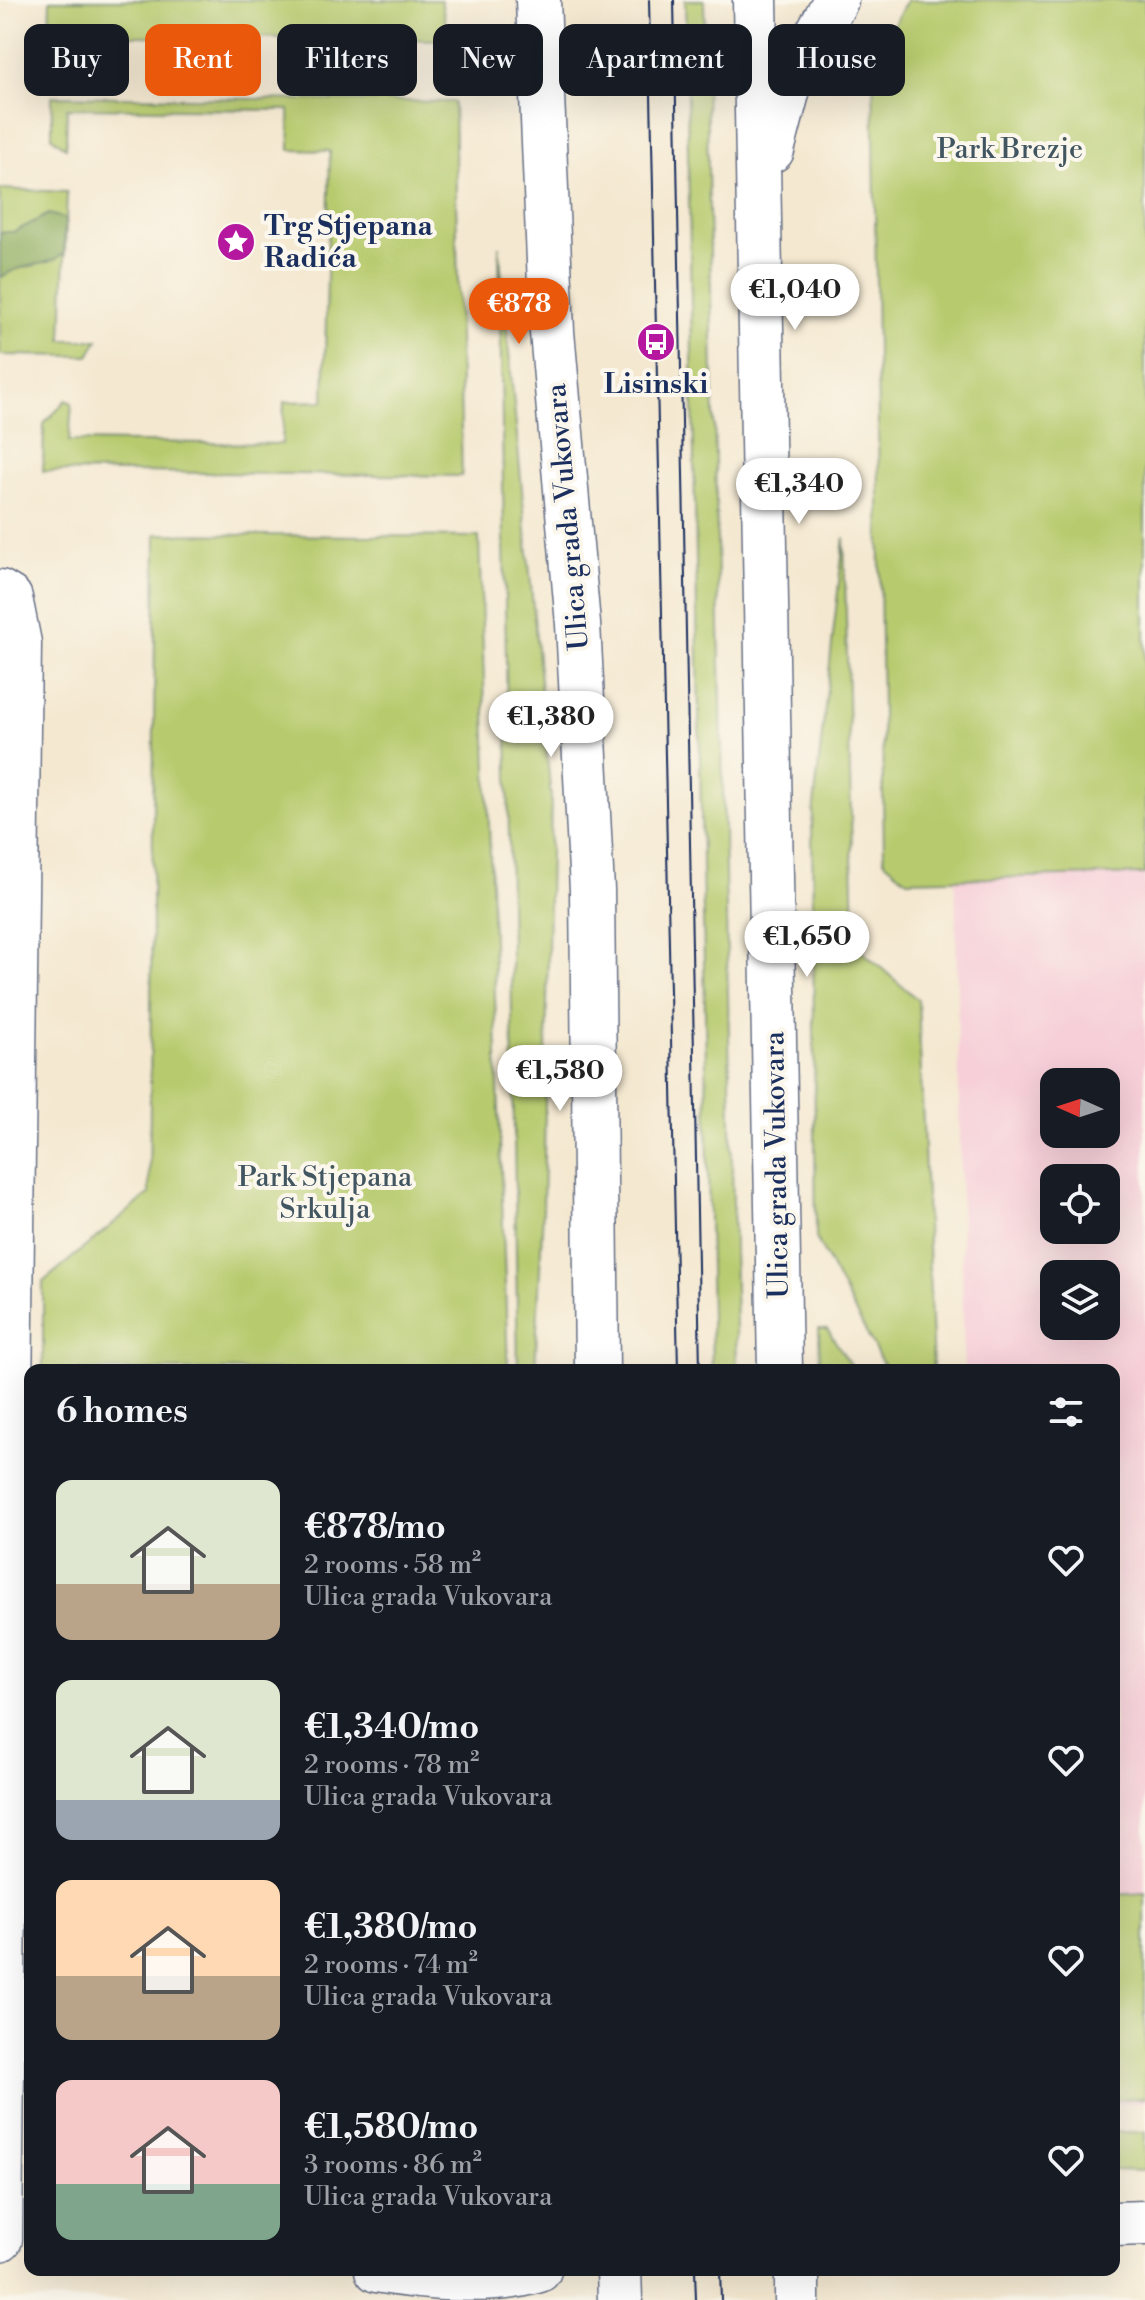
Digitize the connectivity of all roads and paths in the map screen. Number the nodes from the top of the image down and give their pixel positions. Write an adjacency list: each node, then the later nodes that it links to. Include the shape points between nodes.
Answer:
1 (516, 0): 5 (main road)
2 (538, 0): 6 (main road, Ulica grada Vukovara)
3 (755, 0): 8 (main road, Ulica grada Vukovara)
4 (836, 0): 8 (main road, via 789,85)
5 (525, 24)
6 (539, 24)
7 (541, 96): 10 (main road, Ulica grada Vukovara, via 552,332 578,624 592,890)
8 (759, 199): 11 (main road, Ulica grada Vukovara)
9 (0, 592): 15 (main road, via 10,598 19,643)
10 (597, 1364)
11 (780, 1364)
12 (1145, 2223): 13 (main road)
13 (1120, 2224)
14 (24, 2238): 15 (main road)
15 (0, 2239)
16 (459, 2276): 17 (main road)
17 (521, 2276)
18 (619, 2276): 20 (main road)
19 (797, 2276): 21 (main road)
20 (620, 2300)
21 (797, 2300)

